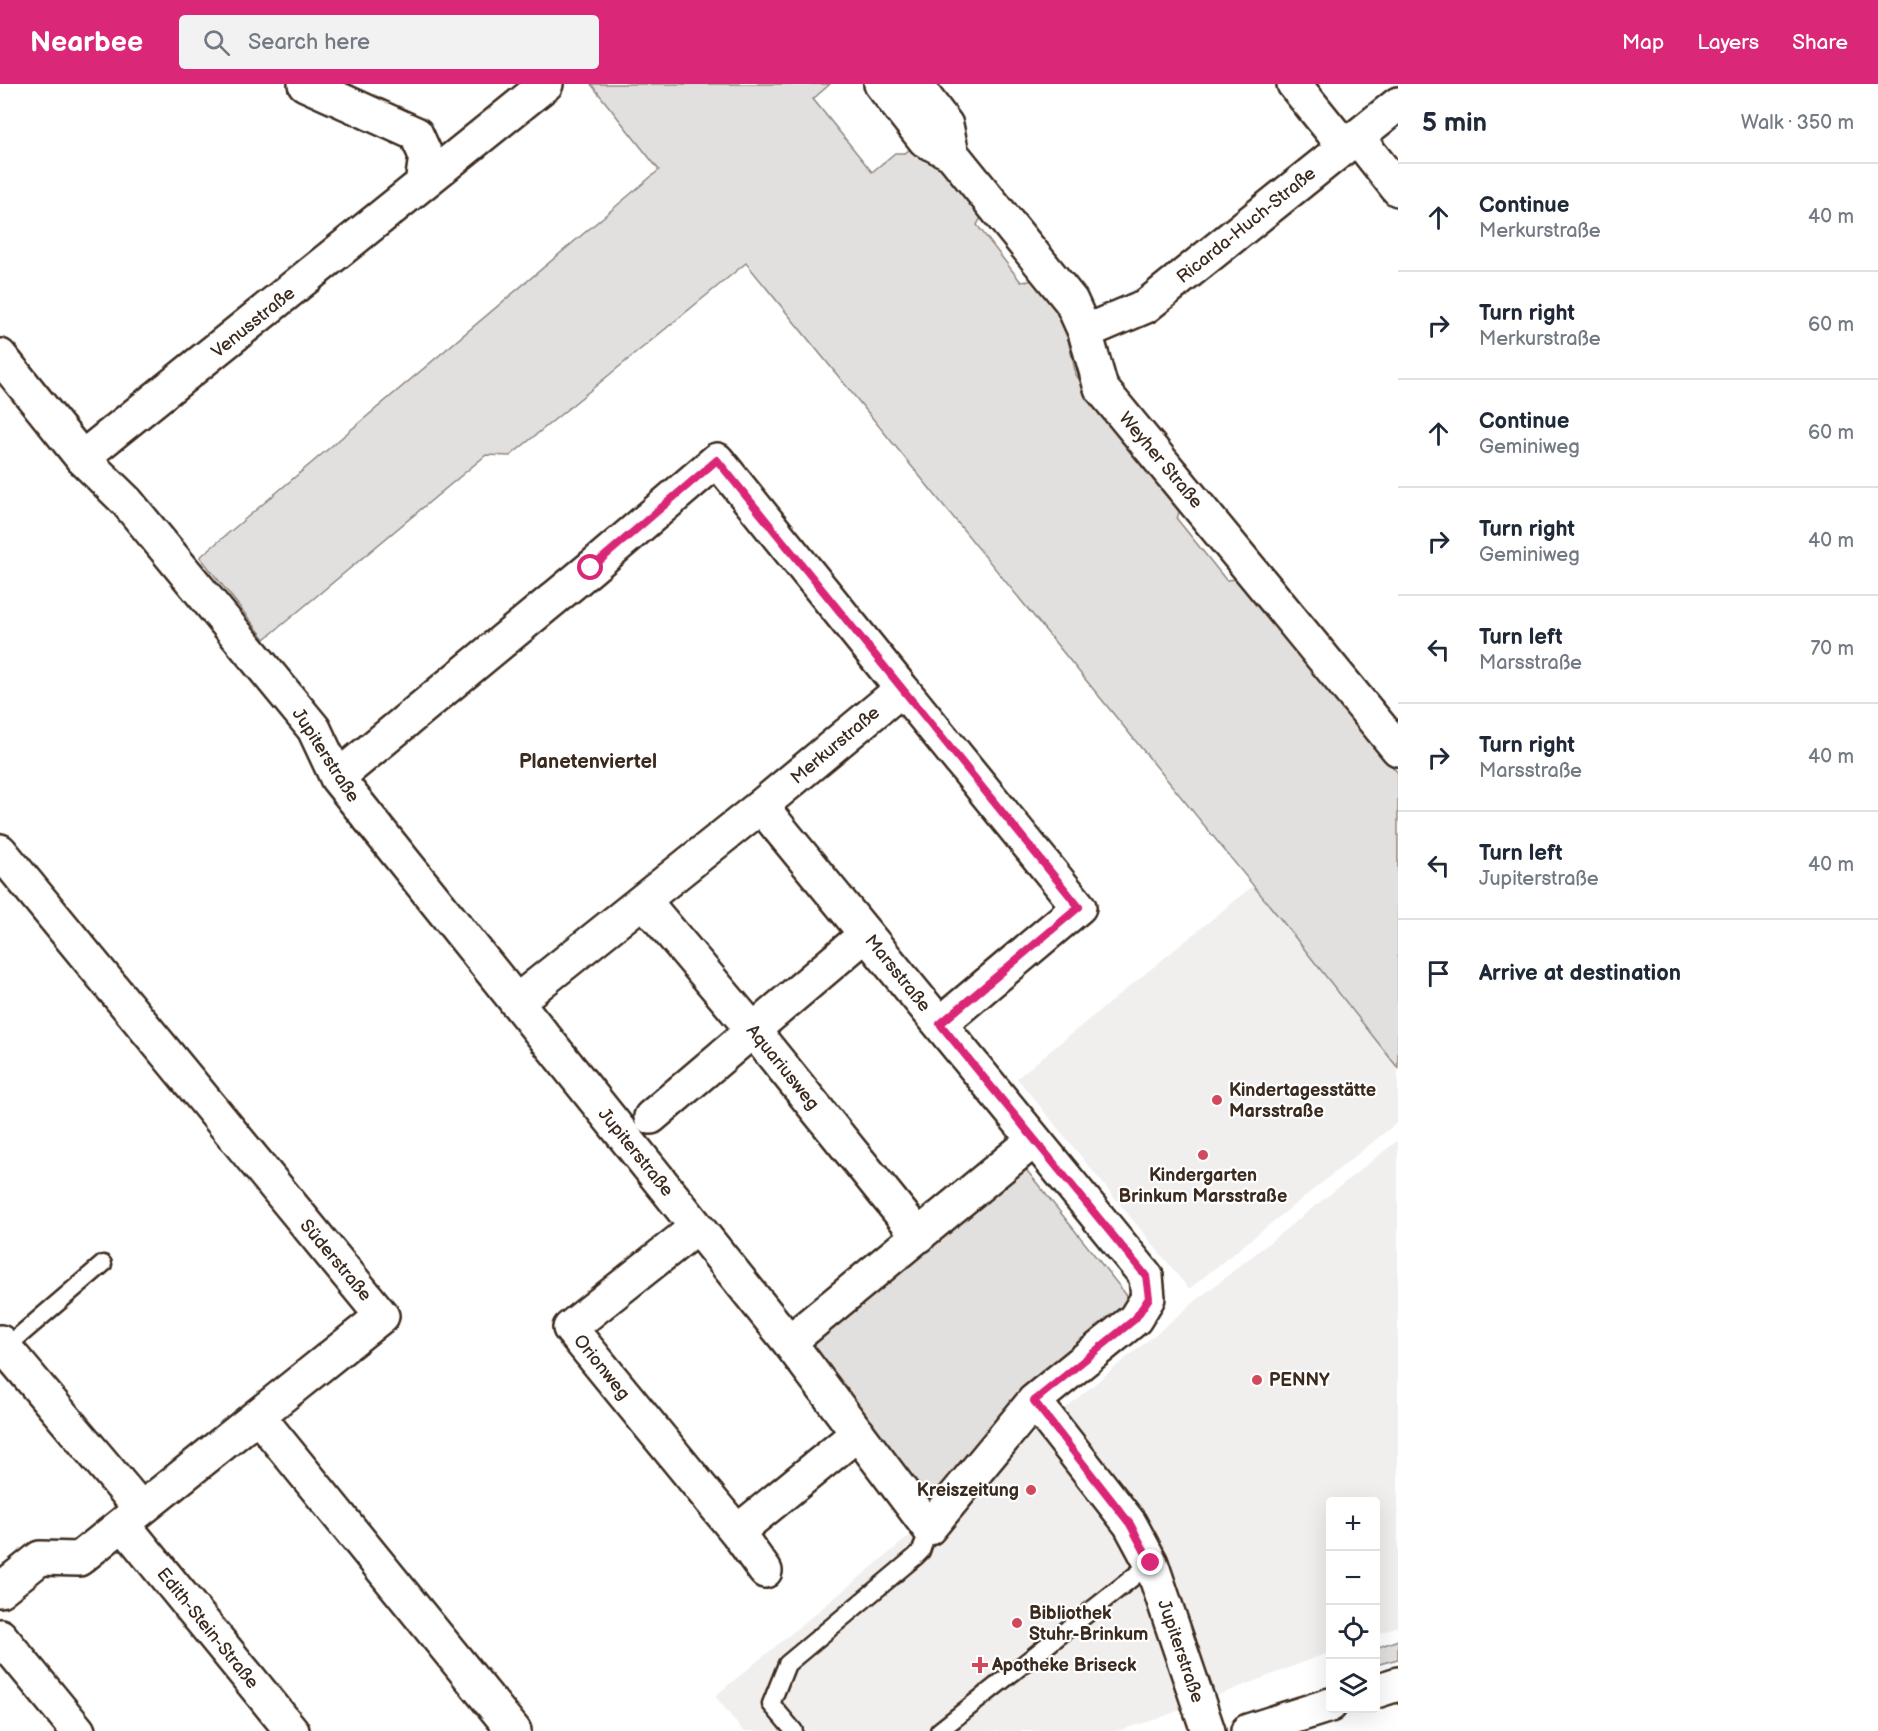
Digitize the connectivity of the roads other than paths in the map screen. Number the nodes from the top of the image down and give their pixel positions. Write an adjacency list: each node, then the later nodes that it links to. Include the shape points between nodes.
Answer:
1 (305, 84): 9 (street, via 416,134 426,156)
2 (546, 84): 9 (street, Venusstraße)
3 (881, 84): 8 (street, Weyher Straße, via 925,140)
4 (915, 84): 8 (street, Weyher Straße, via 946,125)
5 (1294, 84): 7 (street)
6 (1398, 104): 7 (street, Ricarda-Huch-Straße)
7 (1351, 142): 10 (street); 11 (street, Ricarda-Huch-Straße, via 1146,306)
8 (952, 154): 11 (street, Weyher Straße, via 1071,301)
9 (422, 184): 13 (street, Venusstraße)
10 (1398, 189)
11 (1085, 332): 15 (street, Weyher Straße, via 1101,388)
12 (0, 357): 13 (street, Jupiterstraße)
13 (82, 458): 16 (street, Jupiterstraße, via 127,502 314,729)
14 (902, 689): 16 (street, via 717,460); 17 (street, Merkurstraße); 22 (street, via 1079,907)
15 (1398, 749)
16 (337, 778): 21 (street, Jupiterstraße)
17 (761, 806): 19 (street, Merkurstraße); 20 (street, Marsstraße)
18 (0, 851): 32 (street, Süderstraße, via 382,1316)
19 (644, 901): 21 (street, Merkurstraße); 23 (street, Aquariusweg)
20 (866, 934): 22 (street, Marsstraße); 23 (street)
21 (516, 1002): 26 (street, Jupiterstraße)
22 (940, 1024): 25 (street, Marsstraße)
23 (752, 1029): 24 (street); 27 (street, Aquariusweg)
24 (651, 1117)
25 (1034, 1140): 27 (street); 31 (street, Marsstraße, via 1146,1276 1149,1298 1135,1319)
26 (697, 1227): 29 (street, Jupiterstraße); 36 (street, Orionweg, via 570,1328)
27 (919, 1236): 29 (street)
28 (103, 1263): 30 (lane)
29 (789, 1342): 33 (street, Jupiterstraße)
30 (3, 1345): 34 (street, Edith-Stein-Straße)
31 (1034, 1401): 35 (street); 37 (street, Jupiterstraße, via 1130,1524)
32 (258, 1416): 34 (street); 46 (street)
33 (858, 1433): 35 (street, Jupiterstraße); 36 (street)
34 (132, 1517): 39 (street, via 79,1559 40,1558); 45 (street, Edith-Stein-Straße)
35 (929, 1528): 47 (lane, via 915,1557 787,1664 771,1704)
36 (737, 1532): 38 (street, Orionweg)
37 (1151, 1563): 48 (lane); 49 (street, Jupiterstraße)
38 (765, 1571)
39 (0, 1590)
40 (0, 1636): 44 (street)
41 (1398, 1684): 42 (street)
42 (1380, 1690)
43 (1326, 1706): 50 (street)
44 (78, 1731)
45 (292, 1731)
46 (514, 1731)
47 (794, 1731)
48 (939, 1731)
49 (1208, 1731)
50 (1248, 1731)

